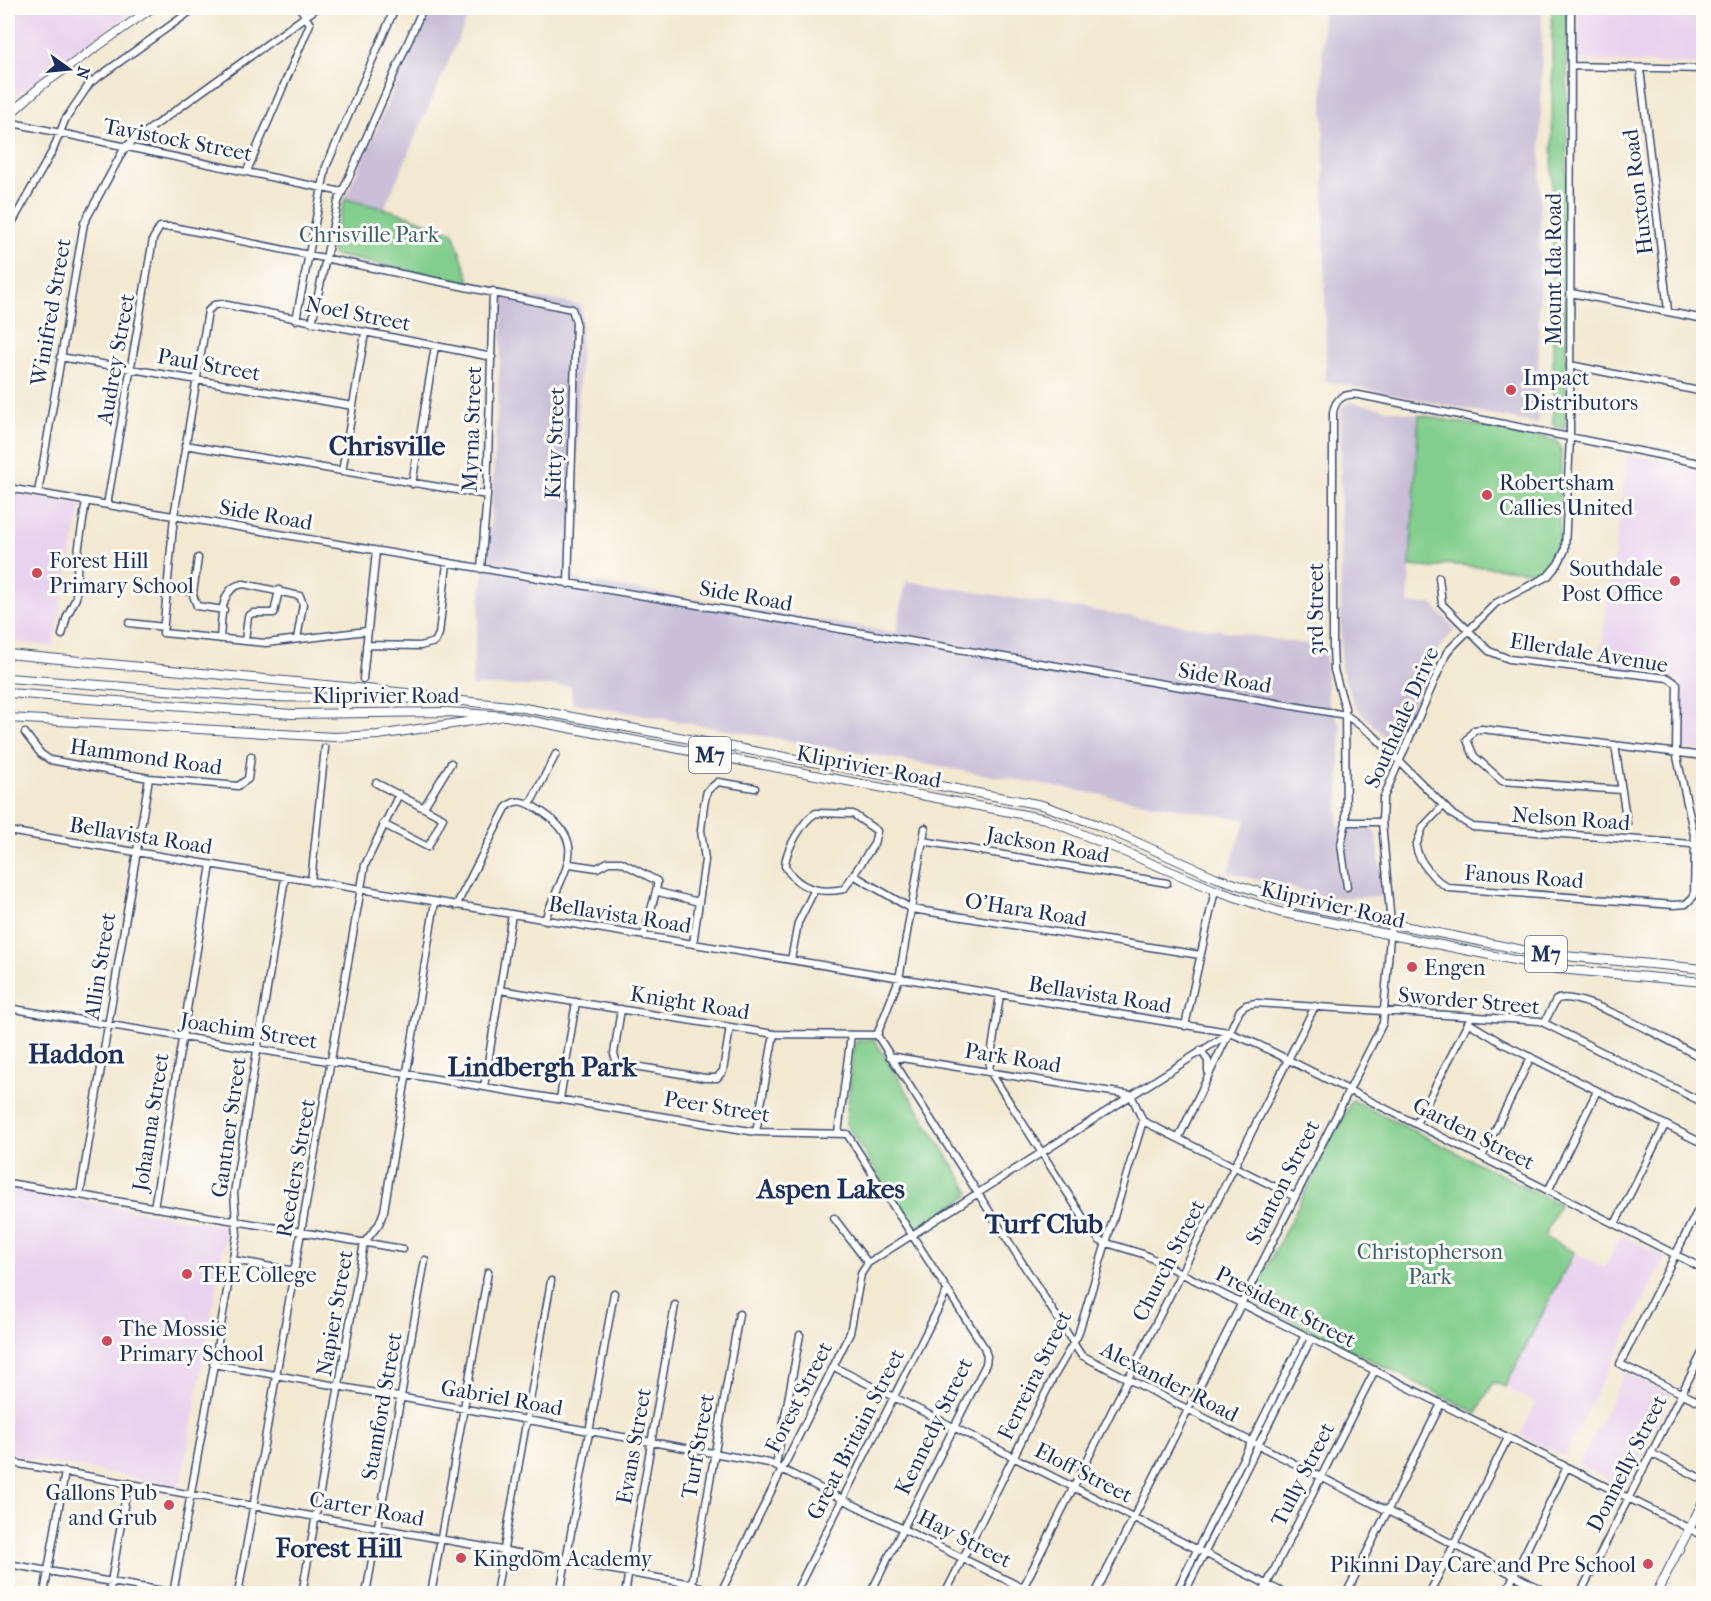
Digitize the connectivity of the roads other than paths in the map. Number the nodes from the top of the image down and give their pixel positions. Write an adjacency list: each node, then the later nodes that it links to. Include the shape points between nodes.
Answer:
1 (152, 8): 12 (main road, via 32,93)
2 (195, 8): 14 (street, via 90,84)
3 (300, 8): 8 (street)
4 (317, 8): 8 (street)
5 (395, 8): 17 (street, via 338,138)
6 (423, 8): 18 (street)
7 (1571, 8): 9 (street, Mount Ida Road)
8 (306, 16): 15 (street); 16 (street, via 310,24)
9 (1571, 66): 10 (street); 23 (street, Mount Ida Road)
10 (1640, 68): 11 (street); 24 (street, Huxton Road)
11 (1704, 69)
12 (8, 116)
13 (8, 122): 14 (street, Tavistock Street)
14 (58, 133): 15 (street, Tavistock Street); 19 (street, via 53,150)
15 (125, 147): 16 (street, Tavistock Street); 30 (street, Winifred Street, via 84,223)
16 (247, 171): 17 (street, Tavistock Street)
17 (321, 187): 18 (street, Tavistock Street); 20 (street)
18 (342, 192): 21 (street)
19 (8, 230)
20 (309, 254): 21 (street); 26 (street); 33 (street, Audrey Street, via 166,226 157,230)
21 (325, 257): 22 (street); 27 (street)
22 (493, 291): 31 (street, Myrna Street); 54 (street, Kitty Street, via 568,306 574,311)
23 (1571, 293): 24 (street); 32 (street, Mount Ida Road)
24 (1668, 311): 25 (street)
25 (1704, 319)
26 (296, 320): 27 (street, Noel Street); 34 (street, Noel Street, via 218,304 208,311)
27 (312, 323): 28 (street, Noel Street)
28 (365, 333): 29 (street, Noel Street); 36 (street)
29 (435, 346): 31 (street, Noel Street); 41 (street)
30 (60, 357): 33 (street, Paul Street); 43 (street, Winifred Street)
31 (492, 357): 44 (street, Myrna Street)
32 (1570, 365): 35 (street); 37 (street, Mount Ida Road)
33 (132, 369): 34 (street, Paul Street); 46 (street, Audrey Street)
34 (196, 380): 36 (street, Paul Street); 38 (street)
35 (1704, 392)
36 (352, 406): 40 (street)
37 (1570, 436): 39 (street); 51 (street, Mount Ida Road, via 1568,534); 73 (street, 3rd Street, via 1359,395 1342,397 1336,404 1333,646 1334,670)
38 (185, 445): 40 (street); 47 (street)
39 (1704, 465)
40 (342, 472): 41 (street)
41 (412, 484): 44 (street)
42 (8, 488): 43 (street, Side Road)
43 (38, 493): 45 (street, Side Road)
44 (487, 495): 52 (street, Myrna Street)
45 (86, 501): 46 (street, Side Road); 63 (street, via 76,598)
46 (107, 505): 47 (street, Side Road)
47 (174, 516): 48 (street, Side Road); 55 (street)
48 (376, 551): 50 (street, Side Road); 62 (street)
49 (198, 558): 57 (street)
50 (447, 563): 52 (street, Side Road); 67 (street, via 435,642 420,646)
51 (1558, 564): 61 (street, Southdale Drive, via 1539,583 1496,603)
52 (481, 569): 54 (street, Side Road)
53 (1439, 577): 61 (street, Ellerdale Avenue, via 1442,604)
54 (568, 584): 73 (street, Side Road)
55 (167, 588): 57 (street); 60 (street)
56 (279, 590): 58 (street, via 235,586 226,594); 65 (street, via 297,594 302,600); 66 (street, via 274,613 248,616)
57 (193, 592): 58 (street, via 196,605)
58 (224, 610): 64 (street)
59 (129, 623): 60 (street)
60 (163, 630): 64 (street)
61 (1468, 630): 79 (street, Ellerdale Avenue, via 1502,658 1668,678 1678,686); 83 (street, Southdale Drive, via 1441,661)
62 (367, 631): 65 (street); 67 (street)
63 (62, 635)
64 (220, 639): 66 (street)
65 (297, 639): 66 (street, via 272,643)
66 (245, 641)
67 (366, 645): 70 (street)
68 (8, 654): 72 (main road, via 425,694)
69 (8, 678): 72 (main road, Kliprivier Road / M7, via 257,697)
70 (363, 679)
71 (8, 693): 74 (main road, Kliprivier Road / M7, via 292,714 457,712)
72 (443, 699): 120 (main road, Kliprivier Road / M7, via 531,709 1042,805 1250,891)
73 (1346, 715): 83 (street, Side Road); 93 (street, 3rd Street)
74 (506, 716): 75 (main road, via 378,735 334,737); 111 (main road, Kliprivier Road / M7, via 1046,819)
75 (8, 718)
76 (26, 734): 85 (street, Hammond Road, via 50,760)
77 (1615, 745): 79 (street); 88 (street); 88 (street, via 1482,729 1474,730 1467,740 1474,756 1502,781)
78 (325, 748): 107 (street)
79 (1676, 752): 82 (street); 100 (street)
80 (556, 754): 90 (street)
81 (251, 756): 85 (street, Hammond Road, via 248,778 238,786)
82 (1704, 756)
83 (1399, 760): 91 (street, Side Road); 94 (street, Southdale Drive, via 1385,790)
84 (451, 763): 92 (street)
85 (149, 778): 102 (street, Allin Street)
86 (376, 783): 89 (street)
87 (755, 788): 115 (street, via 723,782 707,791 702,817 705,860)
88 (1621, 790): 96 (street)
89 (399, 795): 92 (street); 95 (street, Reeders Street)
90 (530, 804): 103 (street, via 562,827 569,841); 116 (street, via 517,801 506,808)
91 (1443, 806): 100 (street, Nelson Road, via 1463,822 1485,830); 100 (street, Fanous Road, via 1420,831 1416,846 1423,862 1449,888 1686,904 1695,893)
92 (424, 807): 95 (street, via 443,818 428,847)
93 (1346, 822): 94 (street); 109 (street, 3rd Street, via 1341,844)
94 (1382, 822): 120 (street, Southdale Drive)
95 (383, 824): 110 (street, Reeders Street, via 367,858)
96 (1627, 824)
97 (925, 828): 99 (street)
98 (8, 831): 102 (street, Bellavista Road)
99 (923, 841): 108 (street, Jackson Road); 117 (street)
100 (1695, 844): 101 (street, Nelson Road)
101 (1704, 844)
102 (136, 853): 104 (street, Bellavista Road); 138 (street, Allin Street)
103 (570, 864): 113 (street, via 597,868 608,862 621,862 655,879); 119 (street)
104 (211, 865): 106 (street, Bellavista Road); 145 (street, Johanna Street)
105 (855, 876): 112 (street, via 844,889); 112 (street, via 876,840 876,828 853,814 813,814 785,864); 117 (street, O'Hara Road)
106 (285, 878): 107 (street, Bellavista Road); 146 (street, Gantner Street)
107 (311, 882): 110 (street, Bellavista Road)
108 (1167, 883)
109 (1347, 887)
110 (361, 890): 114 (street, Bellavista Road); 152 (street, Reeders Street)
111 (1215, 890): 121 (main road, Kliprivier Road / M7, via 1263,908); 124 (street)
112 (814, 891): 125 (street, via 798,923)
113 (658, 892): 115 (street); 122 (street, via 649,910)
114 (435, 902): 116 (street, Bellavista Road); 154 (street, Napier Street)
115 (699, 902): 123 (street)
116 (456, 906): 118 (street, Bellavista Road)
117 (912, 909): 124 (street, O'Hara Road); 127 (street)
118 (512, 914): 119 (street, Bellavista Road); 129 (street)
119 (545, 920): 122 (street, Bellavista Road)
120 (1392, 924): 121 (street, Southdale Drive); 126 (main road, Kliprivier Road / M7, via 1563,957)
121 (1391, 935): 128 (main road, Kliprivier Road / M7, via 1561,969); 135 (street, Southdale Drive)
122 (644, 936): 123 (street, Bellavista Road)
123 (693, 944): 125 (street, Bellavista Road)
124 (1200, 955): 139 (street)
125 (791, 960): 127 (street, Bellavista Road)
126 (1704, 969)
127 (899, 979): 130 (street, Bellavista Road); 144 (street)
128 (1704, 981)
129 (500, 990): 131 (street, Knight Road); 156 (street)
130 (1000, 995): 139 (street, Bellavista Road); 153 (street)
131 (576, 1002): 134 (street, Knight Road); 160 (street)
132 (1315, 1006): 135 (street, Sworder Street); 142 (street, Sworder Street, via 1246,1005); 151 (street, Church Street)
133 (8, 1008): 138 (street, Joachim Street)
134 (621, 1009): 140 (street, Knight Road); 140 (street, via 614,1054 617,1063 694,1077 720,1076)
135 (1386, 1010): 136 (street, Sworder Street); 157 (street, Stanton Street)
136 (1470, 1019): 137 (street, Sworder Street); 149 (street); 163 (street)
137 (1544, 1023): 150 (street, via 1556,1000 1566,997 1609,1010); 161 (street, Sworder Street)
138 (108, 1025): 145 (street, Joachim Street); 175 (street, Allin Street)
139 (1185, 1026): 142 (street, Bellavista Road)
140 (730, 1027): 141 (street, Knight Road)
141 (774, 1034): 143 (street, Knight Road); 165 (street)
142 (1227, 1034): 147 (street); 151 (street, Garden Street); 155 (street)
143 (851, 1035): 144 (street, Knight Road); 166 (street)
144 (877, 1035): 148 (street, Alexander Road)
145 (182, 1037): 146 (street, Joachim Street); 178 (street, Johanna Street)
146 (256, 1050): 152 (street, Joachim Street); 180 (street, Gantner Street, via 234,1193)
147 (1201, 1050): 155 (street, via 1209,1062); 159 (street)
148 (889, 1056): 153 (street, Park Road); 174 (street, Alexander Road)
149 (1531, 1057): 158 (street); 170 (street)
150 (1704, 1059)
151 (1289, 1060): 157 (street, Garden Street); 171 (street, Church Street)
152 (331, 1062): 154 (street, Joachim Street); 182 (street, Reeders Street)
153 (988, 1070): 159 (street, Park Road); 169 (street, President Street)
154 (407, 1074): 156 (street, Joachim Street); 184 (street, Napier Street, via 384,1211)
155 (1207, 1077): 167 (street)
156 (484, 1087): 160 (street, Peer Street)
157 (1349, 1090): 163 (street, Garden Street); 176 (street, Stanton Street)
158 (1597, 1091): 164 (street); 173 (street)
159 (1131, 1095): 162 (street); 169 (street)
160 (560, 1099): 165 (street, Peer Street)
161 (1704, 1103)
162 (1143, 1121): 167 (street); 185 (street, Ferreira Street)
163 (1416, 1124): 170 (street, Garden Street)
164 (1665, 1125): 168 (street); 181 (street)
165 (756, 1132): 166 (street, Peer Street)
166 (838, 1132): 183 (street, Kennedy Street, via 851,1138)
167 (1179, 1137): 171 (street)
168 (1704, 1144)
169 (1041, 1152): 174 (street); 185 (street, President Street, via 1097,1239)
170 (1482, 1157): 173 (street, Garden Street)
171 (1235, 1166): 176 (street); 194 (street, Church Street)
172 (8, 1183): 175 (street)
173 (1548, 1191): 181 (street, Garden Street)
174 (977, 1194): 183 (street); 203 (street, Alexander Road)
175 (80, 1195): 178 (street)
176 (1295, 1197): 198 (street, Stanton Street)
177 (1704, 1198): 187 (street)
178 (154, 1208): 180 (street)
179 (834, 1218): 190 (street)
180 (237, 1221): 182 (street); 188 (street, Gantner Street)
181 (1615, 1224): 187 (street, Garden Street)
182 (302, 1233): 184 (street); 192 (street, Reeders Street)
183 (912, 1234): 190 (street); 196 (street, Kennedy Street)
184 (364, 1243): 186 (street); 210 (street, Napier Street)
185 (1106, 1243): 194 (street, President Street, via 1143,1254); 203 (street, Ferreira Street)
186 (403, 1249)
187 (1675, 1254): 191 (street, Garden Street); 211 (street, via 1620,1364)
188 (232, 1260): 192 (street); 205 (street, Gantner Street)
189 (425, 1260): 213 (street, Stamford Street)
190 (868, 1263): 206 (street, Forest Street, via 861,1274 852,1327)
191 (1704, 1269)
192 (295, 1271): 208 (street, Reeders Street)
193 (488, 1272): 216 (street)
194 (1180, 1273): 198 (street, President Street); 209 (street, Church Street)
195 (552, 1281): 218 (street)
196 (947, 1291): 212 (street, Great Britain Street); 219 (street, Kennedy Street, via 987,1356)
197 (614, 1293): 220 (street)
198 (1242, 1303): 202 (street, President Street); 217 (street, Stanton Street)
199 (675, 1305): 222 (street, Evans Street)
200 (739, 1314): 224 (street, Turf Street)
201 (800, 1335): 228 (street)
202 (1308, 1337): 207 (street, President Street); 223 (street)
203 (1072, 1345): 209 (street, Alexander Road, via 1088,1360); 226 (street, Ferreira Street)
204 (1704, 1349): 211 (street, Donnelly Street)
205 (213, 1364): 208 (street, Gabriel Road); 235 (street, Gantner Street)
206 (834, 1367): 212 (street, Eloff Street); 228 (street, Forest Street)
207 (1375, 1370): 214 (street, President Street); 231 (street, Tully Street)
208 (276, 1375): 210 (street, Gabriel Road); 239 (street, Reeders Street)
209 (1128, 1380): 217 (street, Alexander Road); 234 (street, Church Street)
210 (340, 1387): 213 (street, Gabriel Road); 241 (street, Napier Street)
211 (1681, 1393): 215 (street); 225 (street, Donnelly Street)
212 (893, 1396): 219 (street, Eloff Street); 236 (street, Great Britain Street)
213 (401, 1397): 216 (street, Gabriel Road); 244 (street, Stamford Street)
214 (1441, 1404): 221 (street, President Street); 240 (street)
215 (1704, 1404)
216 (464, 1408): 218 (street, Gabriel Road); 247 (street)
217 (1188, 1410): 223 (street, Alexander Road); 242 (street, Stanton Street)
218 (527, 1419): 220 (street, Gabriel Road); 249 (street)
219 (954, 1426): 226 (street, Eloff Street); 243 (street, Kennedy Street)
220 (589, 1430): 222 (street, Gabriel Road); 252 (street)
221 (1508, 1438): 229 (street, President Street); 248 (street)
222 (652, 1442): 224 (street, Gabriel Road); 255 (street, Evans Street)
223 (1254, 1444): 231 (street, Alexander Road); 250 (street)
224 (715, 1452): 228 (street, Gabriel Road); 258 (street, Turf Street)
225 (1651, 1453): 232 (street); 237 (street, Donnelly Street)
226 (1014, 1457): 234 (street, Eloff Street); 251 (street, Ferreira Street)
227 (8, 1462): 230 (street, Carter Road)
228 (780, 1466): 236 (street, Hay Street); 271 (street, Forest Street)
229 (1567, 1467): 237 (street, President Street); 256 (street)
230 (65, 1472): 233 (street, Carter Road); 254 (street)
231 (1321, 1477): 240 (street, Alexander Road); 259 (street, Tully Street)
232 (1704, 1480)
233 (128, 1484): 235 (street, Carter Road); 257 (street)
234 (1074, 1487): 242 (street, Eloff Street); 260 (street, Church Street)
235 (190, 1495): 239 (street, Carter Road); 263 (street, Gantner Street)
236 (843, 1497): 243 (street, Hay Street); 272 (street, Great Britain Street)
237 (1628, 1497): 245 (street, President Street); 285 (street, Donnelly Street)
238 (1704, 1500): 245 (main road)
239 (253, 1506): 241 (street, Carter Road); 264 (street, Reeders Street)
240 (1388, 1510): 248 (street, Alexander Road); 281 (street)
241 (316, 1517): 244 (street, Carter Road); 265 (street, Napier Street)
242 (1134, 1517): 250 (street, Eloff Street); 276 (street, Stanton Street)
243 (903, 1527): 251 (street, Hay Street); 273 (street, Kennedy Street)
244 (378, 1528): 247 (street, Carter Road); 266 (street, Stamford Street)
245 (1690, 1528): 246 (street, President Street); 286 (main road)
246 (1704, 1536)
247 (441, 1539): 249 (street, Carter Road); 267 (street)
248 (1454, 1545): 256 (street, Alexander Road); 282 (street)
249 (504, 1550): 252 (street, Carter Road); 268 (street)
250 (1201, 1551): 259 (street, Eloff Street); 277 (street); 278 (street)
251 (963, 1557): 260 (street, Hay Street); 274 (street, Ferreira Street)
252 (566, 1562): 255 (street, Carter Road); 269 (street)
253 (8, 1564): 254 (street)
254 (48, 1571): 257 (street); 261 (street)
255 (629, 1573): 258 (street, Carter Road); 270 (street, Evans Street)
256 (1514, 1575): 283 (street); 284 (street, Alexander Road)
257 (110, 1582): 262 (street); 263 (street)
258 (692, 1584): 271 (street, Carter Road)
259 (1267, 1584): 279 (street, Tully Street); 280 (street, Eloff Street)
260 (1022, 1591): 275 (street, Hay Street)
261 (44, 1593)
262 (108, 1593)
263 (174, 1593)
264 (238, 1593)
265 (302, 1593)
266 (366, 1593)
267 (431, 1593)
268 (496, 1593)
269 (560, 1593)
270 (625, 1593)
271 (720, 1593)
272 (795, 1593)
273 (870, 1593)
274 (945, 1593)
275 (1035, 1593)
276 (1095, 1593)
277 (1175, 1593)
278 (1184, 1593)
279 (1262, 1593)
280 (1286, 1593)
281 (1346, 1593)
282 (1429, 1593)
283 (1505, 1593)
284 (1551, 1593)
285 (1580, 1593)
286 (1656, 1593)

